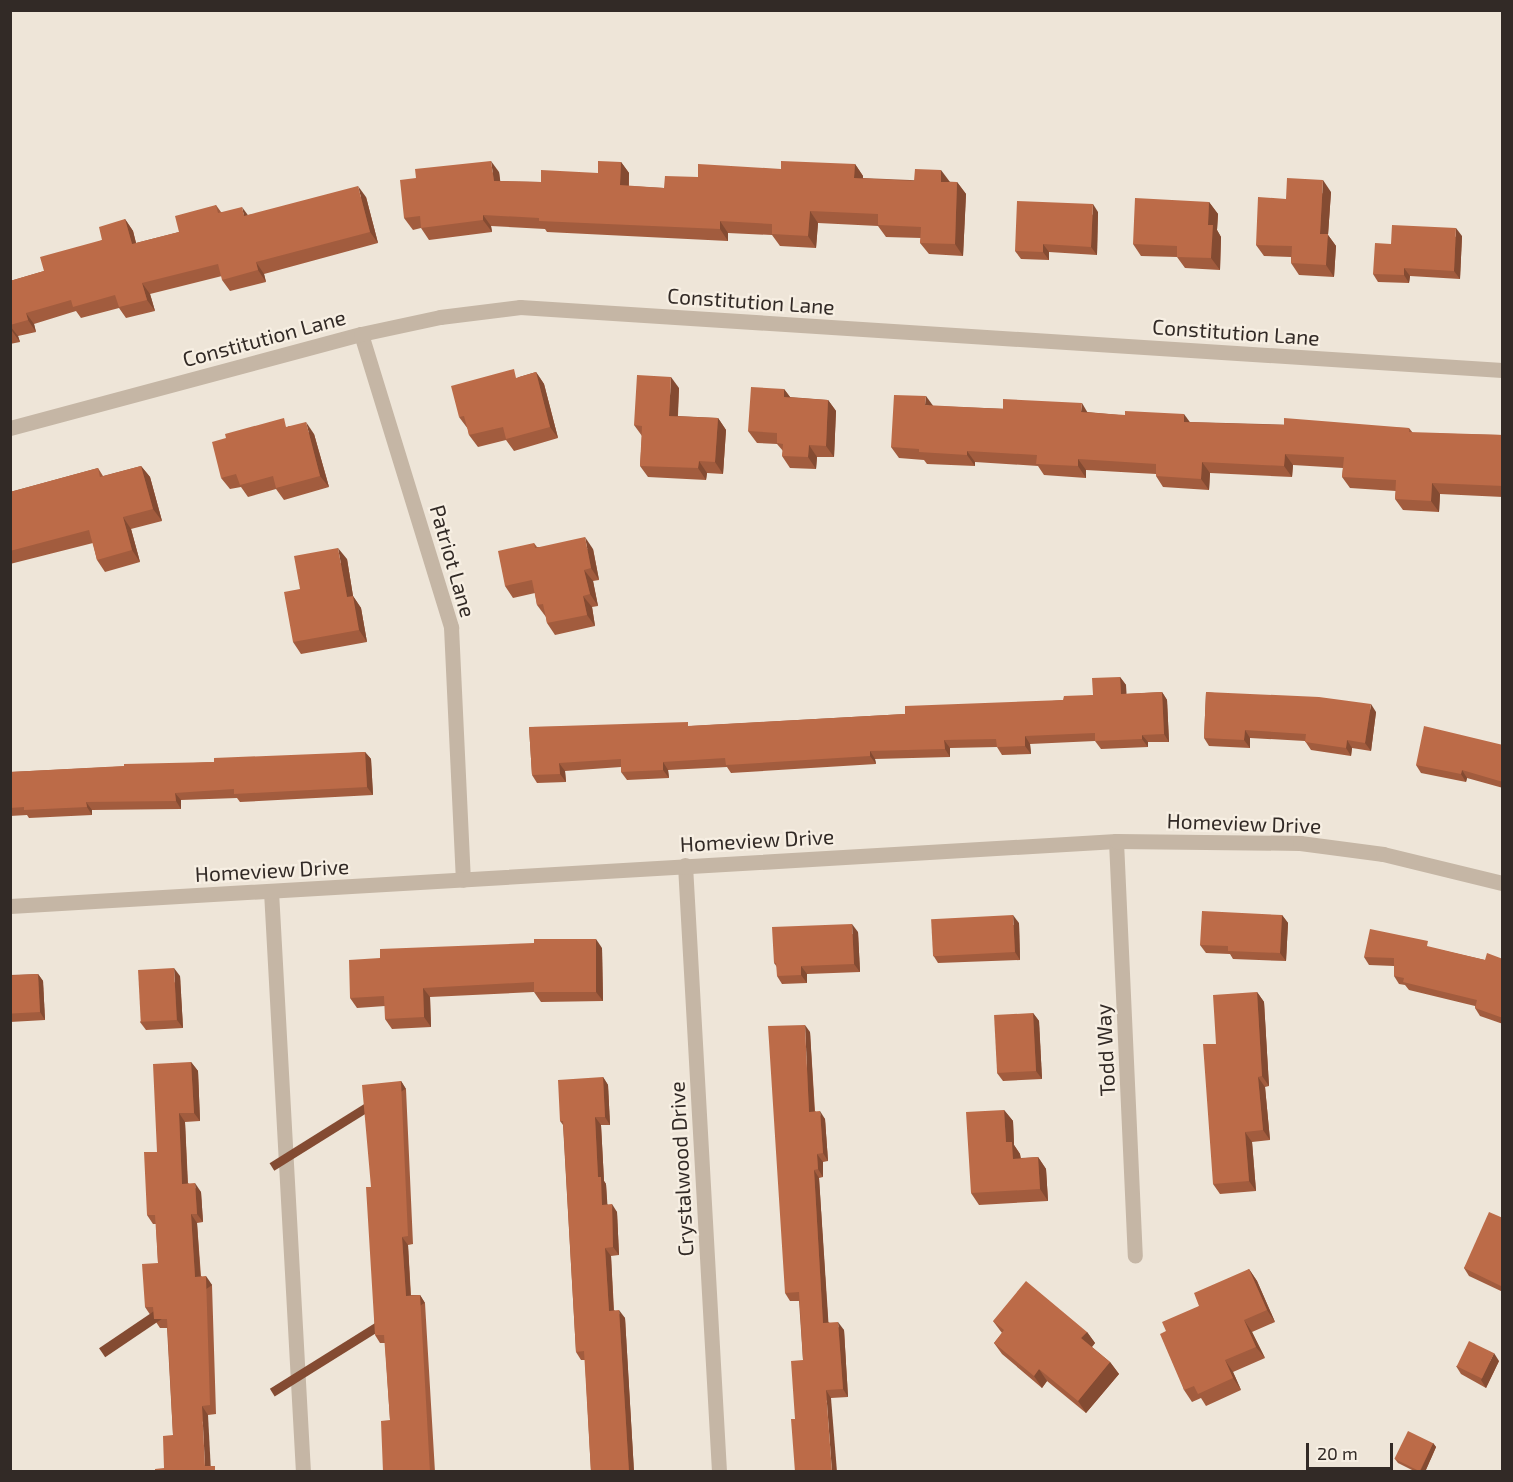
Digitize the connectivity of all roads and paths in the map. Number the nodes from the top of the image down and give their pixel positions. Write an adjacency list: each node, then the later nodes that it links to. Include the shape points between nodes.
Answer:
1 (361, 333): 2 (street, Constitution Lane, via 520,307); 3 (street, Constitution Lane); 6 (street, Patriot Lane, via 451,627)
2 (1503, 370)
3 (10, 428)
4 (1116, 841): 5 (street, Homeview Drive); 7 (street, Homeview Drive, via 1300,843 1383,854); 10 (street, Todd Way)
5 (685, 865): 6 (street, Homeview Drive); 12 (street, Crystalwood Drive)
6 (463, 880): 8 (street, Homeview Drive)
7 (1503, 883)
8 (271, 891): 9 (street, Homeview Drive); 11 (street)
9 (10, 906)
10 (1135, 1256)
11 (303, 1472)
12 (719, 1472)

